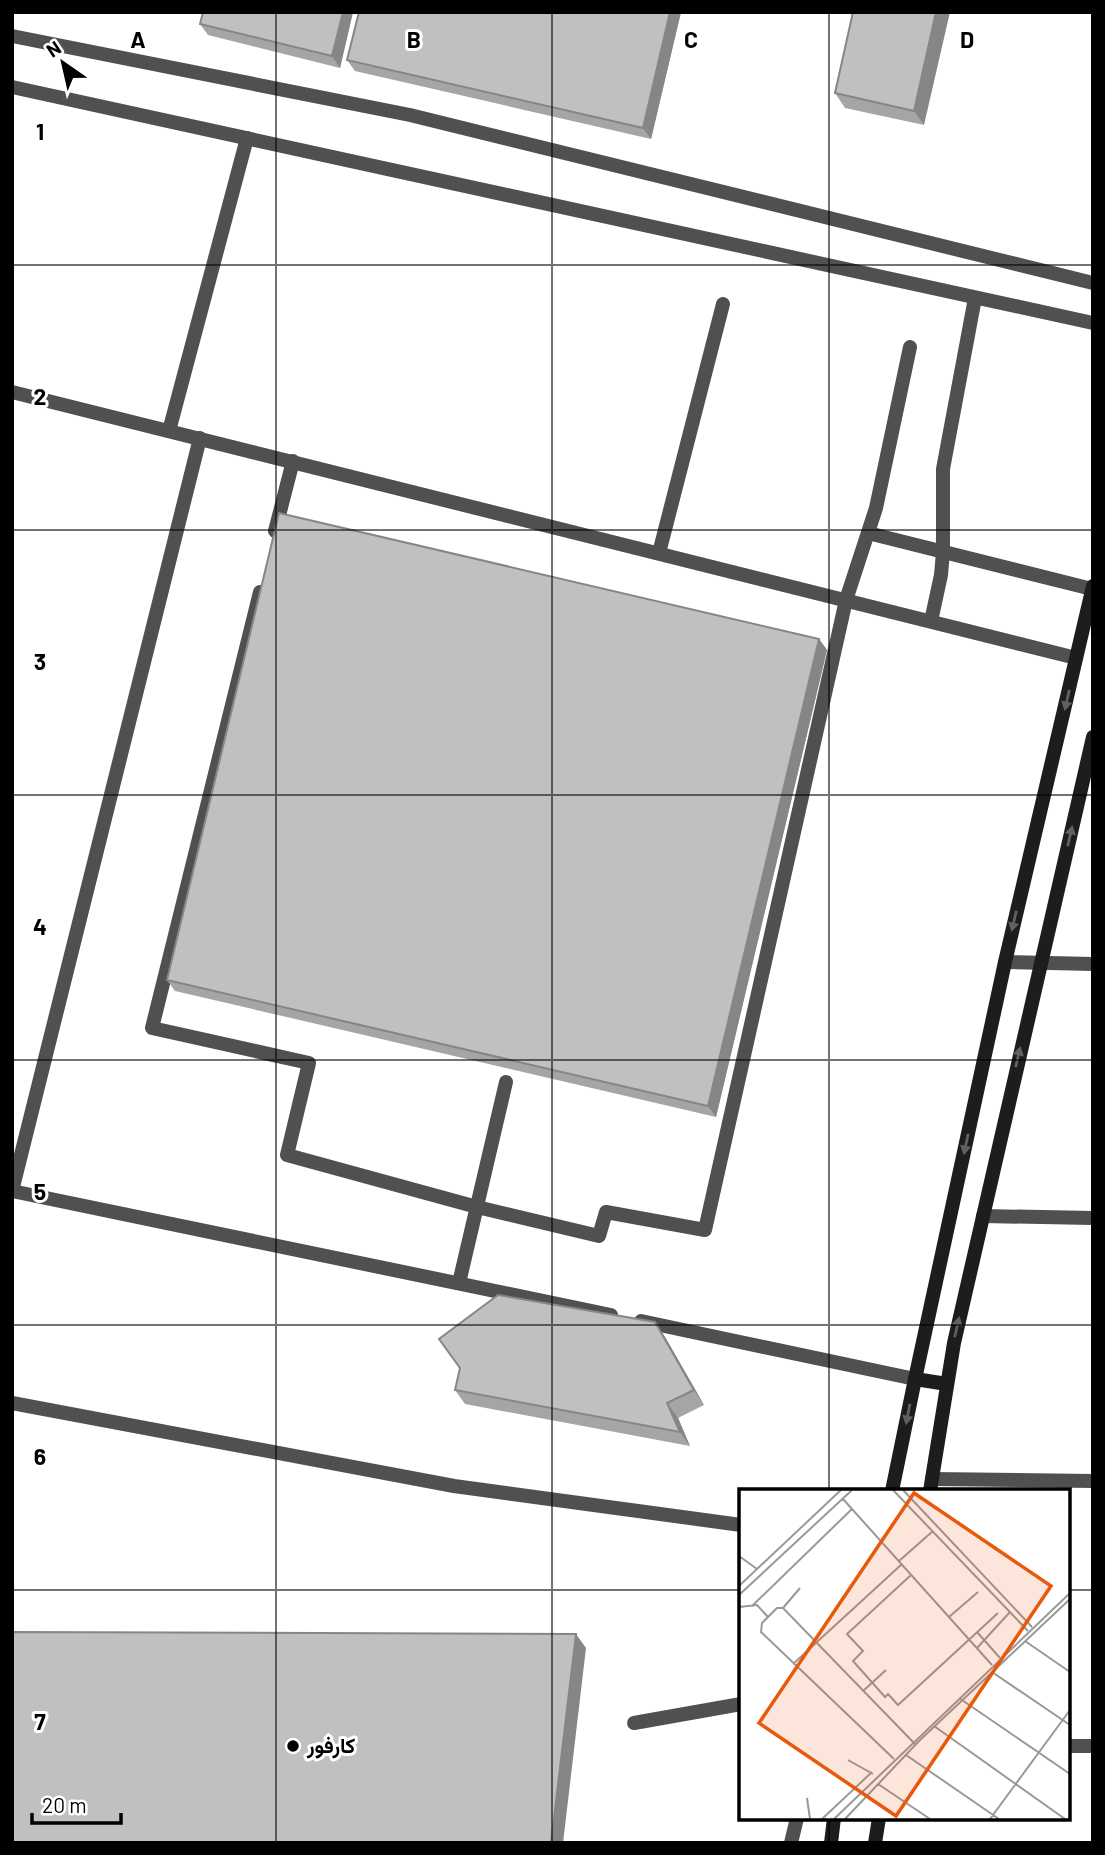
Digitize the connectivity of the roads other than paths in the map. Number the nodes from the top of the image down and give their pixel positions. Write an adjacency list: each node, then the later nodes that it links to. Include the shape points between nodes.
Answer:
1 (12, 36): 4 (street, via 410,116)
2 (12, 87): 3 (street)
3 (247, 138): 5 (street); 10 (street)
4 (1093, 283)
5 (975, 298): 7 (street); 15 (street, via 943,469)
6 (723, 304): 16 (street)
7 (1093, 323)
8 (910, 347): 13 (street)
9 (12, 391): 10 (street)
10 (169, 431): 11 (street)
11 (200, 438): 12 (street); 27 (street)
12 (293, 461): 14 (street); 16 (street)
13 (868, 533): 15 (street); 19 (street)
14 (273, 542)
15 (943, 552): 18 (street); 20 (street)
16 (659, 553): 19 (street)
17 (262, 583): 28 (street, via 152,1028 309,1063 287,1155)
18 (1092, 587): 21 (street)
19 (846, 600): 20 (street); 28 (street, via 705,1230 606,1212 599,1236)
20 (931, 621): 21 (street)
21 (1076, 658): 23 (street, one-way to 23)
22 (1093, 737): 24 (street, one-way to 22)
23 (1005, 962): 24 (street); 32 (street, one-way to 32)
24 (1040, 963): 25 (street); 29 (street, one-way to 24)
25 (1093, 964)
26 (506, 1082): 28 (street)
27 (12, 1191): 31 (street)
28 (477, 1207): 31 (street)
29 (983, 1216): 30 (street); 33 (street, one-way to 29)
30 (1093, 1218)
31 (459, 1283): 32 (street)
32 (915, 1379): 33 (street); 37 (street, one-way to 37)
33 (947, 1384): 36 (street)
34 (12, 1403): 38 (street, via 454,1486)
35 (1093, 1481): 36 (street)
36 (931, 1485)
37 (892, 1489)
38 (739, 1525)
39 (739, 1704): 40 (street)
40 (634, 1723)
41 (1070, 1746): 42 (street)
42 (1093, 1746)
43 (797, 1820): 46 (street)
44 (834, 1820): 47 (street)
45 (879, 1820): 48 (street)
46 (791, 1843)
47 (831, 1843)
48 (875, 1843)

